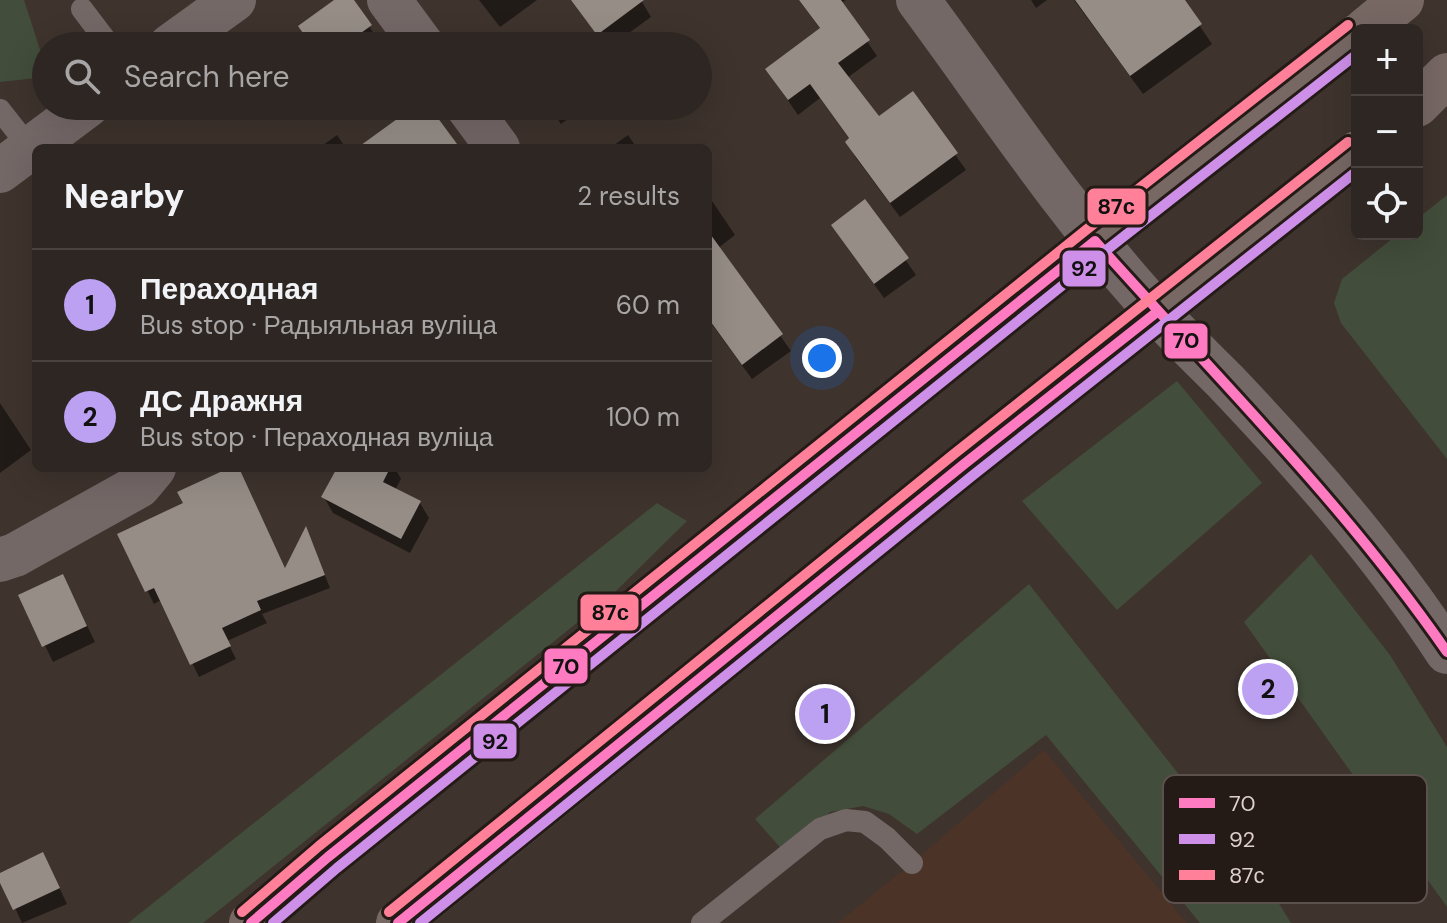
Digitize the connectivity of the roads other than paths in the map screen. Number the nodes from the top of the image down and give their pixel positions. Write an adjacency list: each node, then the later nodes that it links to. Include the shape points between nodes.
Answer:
1 (234, 0): 8 (street)
2 (389, 0): 9 (street)
3 (918, 0): 20 (street)
4 (1402, 0): 6 (main road)
5 (82, 9): 7 (lane)
6 (1372, 24)
7 (99, 32)
8 (189, 32)
9 (413, 32)
10 (1351, 41): 20 (main road)
11 (1447, 75): 12 (main road)
12 (1423, 99)
13 (0, 110): 18 (lane)
14 (70, 120): 16 (street)
15 (477, 120): 17 (street)
16 (40, 144)
17 (495, 144)
18 (22, 158)
19 (1351, 158): 21 (main road)
20 (1095, 241): 21 (street); 26 (main road, via 328,857)
21 (1157, 312): 24 (street, via 1318,483 1384,562); 27 (main road)
22 (151, 472): 23 (street, via 139,486)
23 (0, 560)
24 (1447, 652)
25 (912, 863): 28 (lane, via 865,822 846,820 820,829)
26 (272, 917)
27 (398, 923)
28 (702, 923)

